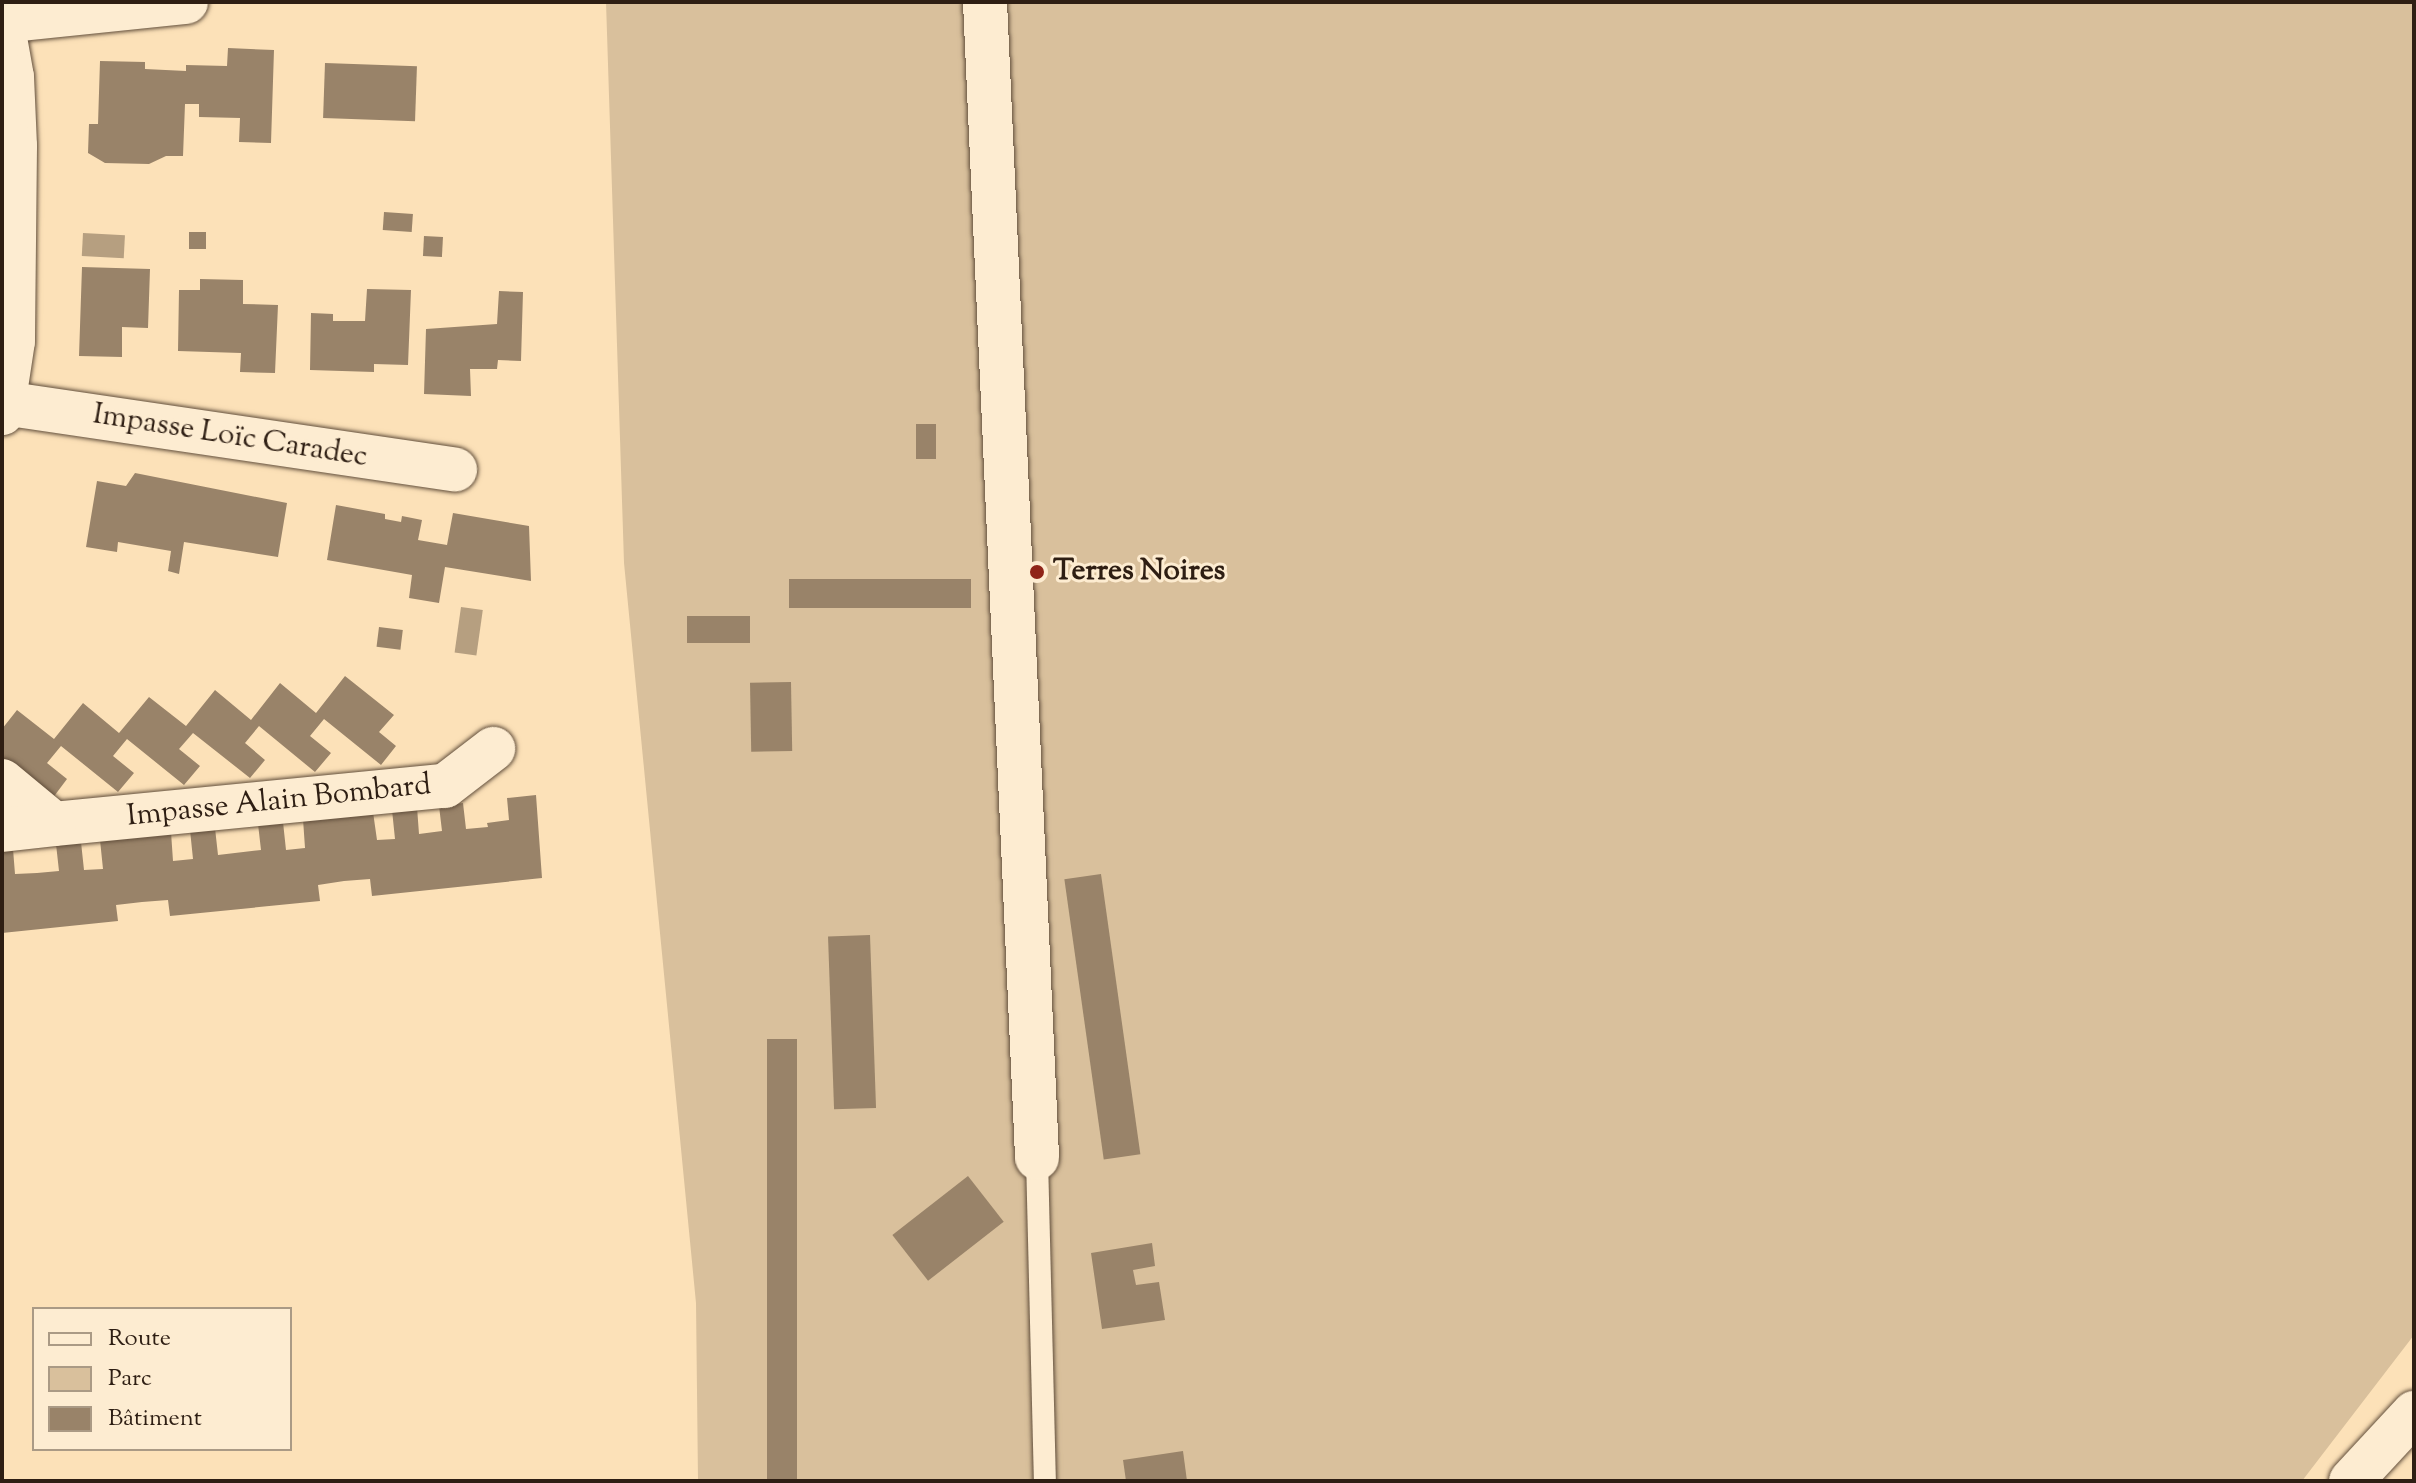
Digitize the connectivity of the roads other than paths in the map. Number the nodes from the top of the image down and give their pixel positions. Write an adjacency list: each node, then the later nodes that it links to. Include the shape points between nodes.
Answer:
1 (186, 2): 3 (street)
2 (985, 2): 10 (street)
3 (2, 21): 4 (street, via 12,77 15,146 13,341)
4 (3, 408): 5 (street, Impasse Loïc Caradec)
5 (455, 470)
6 (493, 749): 8 (street, Impasse Alain Bombard, via 445,786)
7 (2, 781): 8 (street)
8 (54, 824): 9 (street, Impasse Alain Bombard)
9 (2, 830)
10 (1037, 1158): 12 (lane)
11 (2414, 1413): 13 (street)
12 (1045, 1481)
13 (2351, 1481)

